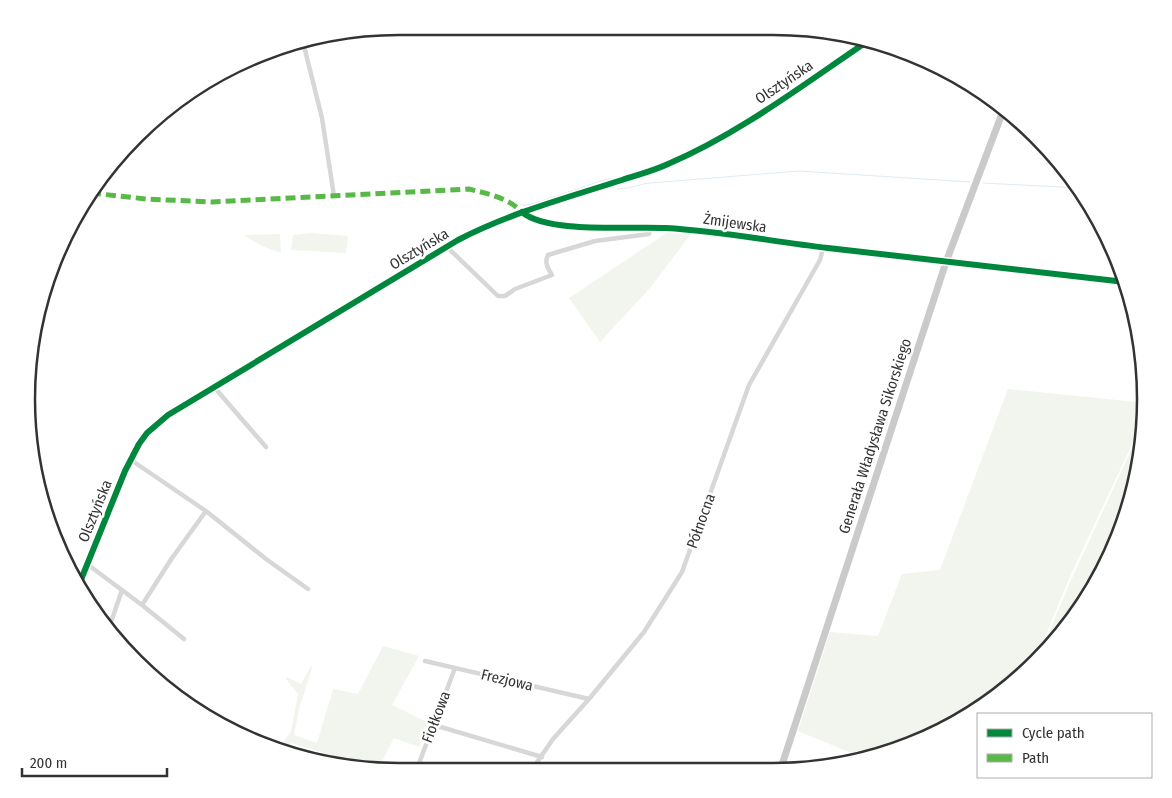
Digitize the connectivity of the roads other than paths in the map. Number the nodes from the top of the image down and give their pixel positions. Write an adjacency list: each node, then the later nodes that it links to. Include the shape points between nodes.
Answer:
1 (861, 46): 5 (street, Olsztyńska, via 704,148 648,172)
2 (304, 47): 4 (street, via 322,118)
3 (1001, 115): 9 (main road, Generała Władysława Sikorskiego)
4 (334, 196)
5 (522, 212): 6 (street, Żmijewska, via 533,220 558,225); 7 (street, Olsztyńska)
6 (651, 228): 7 (street, via 649,234 595,241 548,255 546,265 552,275 514,289 505,296 498,296); 8 (street, Żmijewska, via 709,231)
7 (446, 246): 11 (street, Olsztyńska)
8 (823, 248): 9 (street, Żmijewska); 24 (street, Północna, via 820,260 749,385 685,566 644,632)
9 (946, 262): 10 (street, Żmijewska); 29 (main road, Generała Władysława Sikorskiego)
10 (1118, 281)
11 (214, 387): 12 (street); 13 (street, Olsztyńska, via 159,422 139,444)
12 (266, 447)
13 (131, 460): 14 (street); 15 (street, Olsztyńska)
14 (206, 511): 17 (street); 19 (street)
15 (87, 564): 16 (street, Olsztyńska); 18 (street)
16 (82, 577)
17 (308, 589)
18 (122, 590): 19 (street); 20 (street)
19 (142, 605): 21 (street)
20 (111, 622)
21 (184, 639)
22 (425, 661): 23 (street, Frezjowa)
23 (455, 668): 24 (street, Frezjowa); 25 (street, Fiołkowa)
24 (589, 699): 26 (street, Północna, via 553,739)
25 (434, 724): 26 (street); 27 (street, Fiołkowa)
26 (542, 757): 28 (street, Północna)
27 (419, 763)
28 (537, 763)
29 (783, 763)

